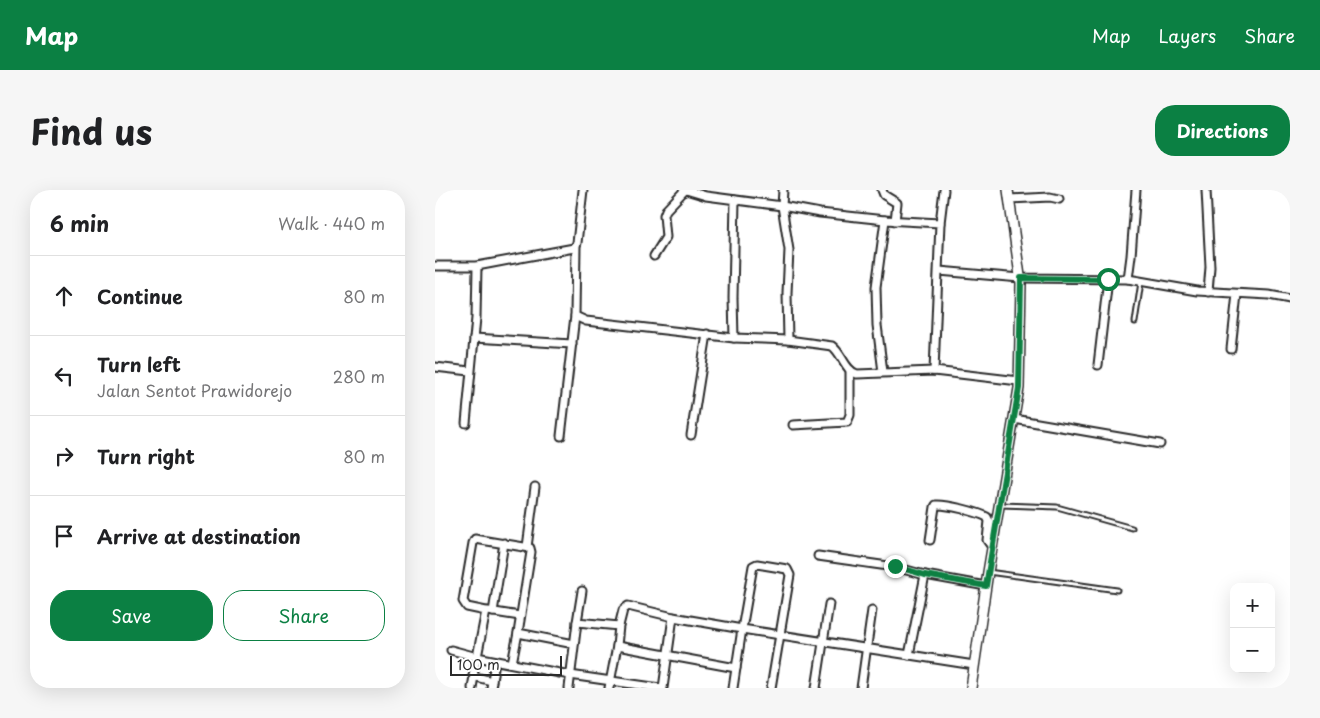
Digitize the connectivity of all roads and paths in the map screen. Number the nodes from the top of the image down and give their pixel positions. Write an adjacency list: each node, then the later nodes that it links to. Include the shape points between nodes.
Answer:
1 (583, 190): 15 (street)
2 (685, 190): 10 (street); 16 (street, via 666,210 666,237)
3 (783, 190): 11 (street)
4 (882, 190): 13 (street, via 897,203)
5 (944, 190): 14 (street)
6 (1136, 190): 22 (street)
7 (1206, 190): 24 (street, via 1211,267)
8 (1009, 195): 9 (street); 20 (main road)
9 (1059, 199)
10 (735, 200): 11 (street); 31 (street)
11 (782, 206): 12 (street); 32 (street, via 789,250)
12 (885, 220): 13 (street); 40 (street, via 876,287)
13 (895, 221): 14 (street)
14 (940, 223): 19 (street)
15 (576, 246): 18 (street); 27 (street)
16 (654, 256)
17 (435, 266): 18 (street)
18 (477, 266): 30 (street)
19 (939, 271): 20 (street); 39 (street)
20 (1021, 278): 21 (street); 41 (main road)
21 (1108, 279): 22 (street); 35 (street)
22 (1128, 279): 23 (street)
23 (1141, 281): 24 (street); 28 (lane)
24 (1208, 292): 25 (street)
25 (1237, 294): 26 (street); 34 (street)
26 (1290, 298)
27 (575, 316): 29 (street, via 586,321); 33 (street)
28 (1135, 322)
29 (707, 334): 31 (street); 45 (street)
30 (474, 338): 33 (street); 38 (street)
31 (734, 338): 32 (street)
32 (788, 340): 37 (street, via 833,346)
33 (572, 344): 46 (street)
34 (1231, 349)
35 (1098, 364)
36 (435, 367): 38 (street)
37 (850, 370): 40 (street, via 857,374); 44 (street, via 850,415 847,422)
38 (470, 371): 43 (street)
39 (934, 371): 40 (street); 41 (street)
40 (883, 372)
41 (1019, 381): 42 (main road)
42 (1014, 419): 47 (street); 49 (main road)
43 (466, 423)
44 (793, 425)
45 (691, 435)
46 (561, 436)
47 (1160, 444)
48 (535, 487): 53 (street)
49 (999, 506): 50 (lane, via 1057,507); 54 (main road)
50 (1133, 528)
51 (930, 540): 54 (street, via 935,507 943,505 987,517 987,540)
52 (503, 543): 53 (street); 63 (street); 63 (street, via 477,539 473,543 463,601 467,607)
53 (527, 547): 64 (street, via 531,552)
54 (992, 547): 56 (main road)
55 (818, 556): 57 (street, via 895,566)
56 (987, 572): 58 (main road); 59 (lane)
57 (925, 575): 58 (street); 76 (street)
58 (986, 586): 81 (main road)
59 (1117, 590)
60 (582, 591): 66 (street)
61 (829, 604): 71 (street)
62 (872, 610): 74 (street)
63 (489, 611): 64 (street); 77 (street)
64 (520, 616): 69 (street)
65 (673, 617): 67 (street, via 628,606 623,610); 68 (street); 78 (street)
66 (577, 622): 67 (street); 72 (street)
67 (619, 626): 73 (street)
68 (742, 628): 70 (street); 70 (street, via 753,566 787,569 790,575); 82 (street)
69 (518, 633): 72 (street); 80 (street)
70 (779, 635): 71 (street); 92 (street)
71 (824, 642): 74 (street); 93 (street)
72 (574, 644): 83 (street)
73 (617, 646): 78 (street); 85 (street)
74 (867, 648): 76 (street); 94 (street)
75 (451, 650): 77 (street)
76 (909, 655): 81 (street)
77 (477, 656): 79 (street); 84 (street)
78 (668, 656): 82 (street); 90 (street)
79 (495, 661): 80 (street); 86 (street)
80 (512, 663): 83 (street)
81 (974, 665): 95 (main road)
82 (736, 668): 91 (street)
83 (570, 675): 85 (street); 88 (street)
84 (474, 676): 86 (street); 87 (street)
85 (610, 680): 89 (street); 90 (street)
86 (492, 684)
87 (472, 688)
88 (569, 688)
89 (609, 688)
90 (661, 688)
91 (733, 688)
92 (771, 688)
93 (816, 688)
94 (861, 688)
95 (971, 688)

